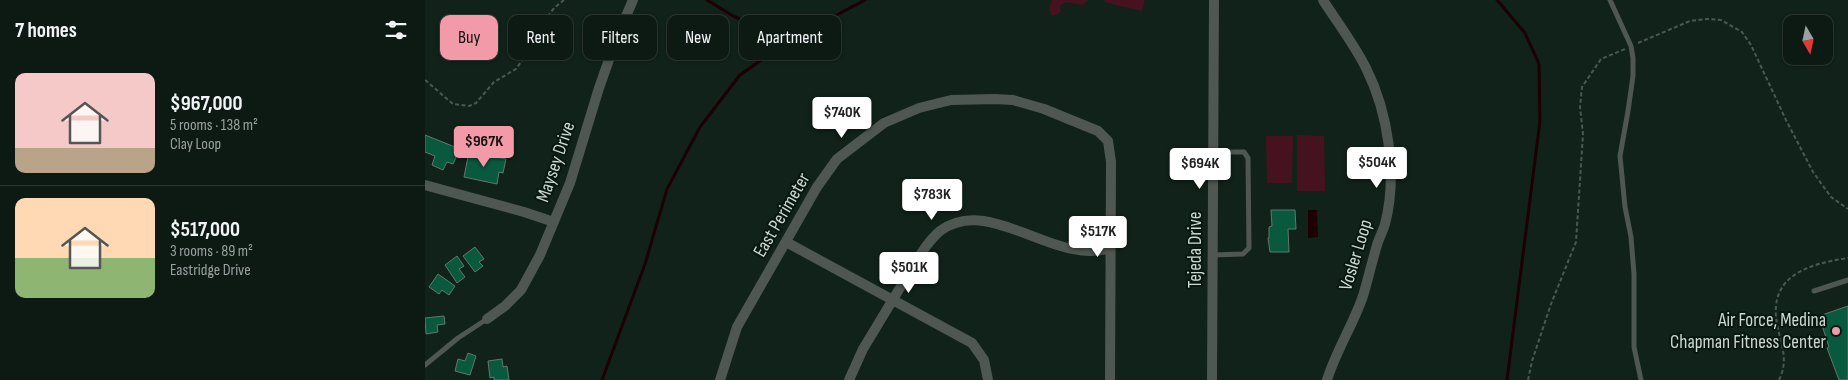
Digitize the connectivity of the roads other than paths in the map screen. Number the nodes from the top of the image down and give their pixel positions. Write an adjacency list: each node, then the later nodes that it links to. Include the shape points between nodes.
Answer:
1 (633, 0): 7 (street, Maysey Drive, via 596,96 570,183)
2 (1214, 0): 5 (street, Tejeda Drive)
3 (1323, 0): 21 (street, Vosler Loop, via 1373,84 1388,144 1390,181 1385,224 1363,296)
4 (1610, 0): 22 (lane, via 1631,46 1633,76 1620,156 1634,274 1634,347)
5 (1213, 152): 10 (street, Tejeda Drive); 10 (lane, via 1244,152 1248,158 1249,248 1243,254)
6 (425, 185): 7 (street)
7 (553, 222): 14 (street, Maysey Drive, via 521,290)
8 (786, 242): 9 (street, East Perimeter, via 837,159 884,123 919,108 951,100 995,99 1013,100 1044,109 1104,135 1111,162); 13 (street); 16 (street, East Perimeter, via 737,327)
9 (1110, 248): 13 (street, via 1101,251 1067,249 991,222 954,224 940,231 928,244); 19 (street)
10 (1213, 255): 20 (street, Tejeda Drive)
11 (1848, 280): 12 (lane)
12 (1814, 291)
13 (894, 300): 17 (street, via 863,349); 18 (street, via 972,343 984,360)
14 (487, 319): 15 (lane)
15 (425, 365)
16 (720, 380)
17 (849, 380)
18 (988, 380)
19 (1110, 380)
20 (1213, 380)
21 (1327, 380)
22 (1641, 380)

